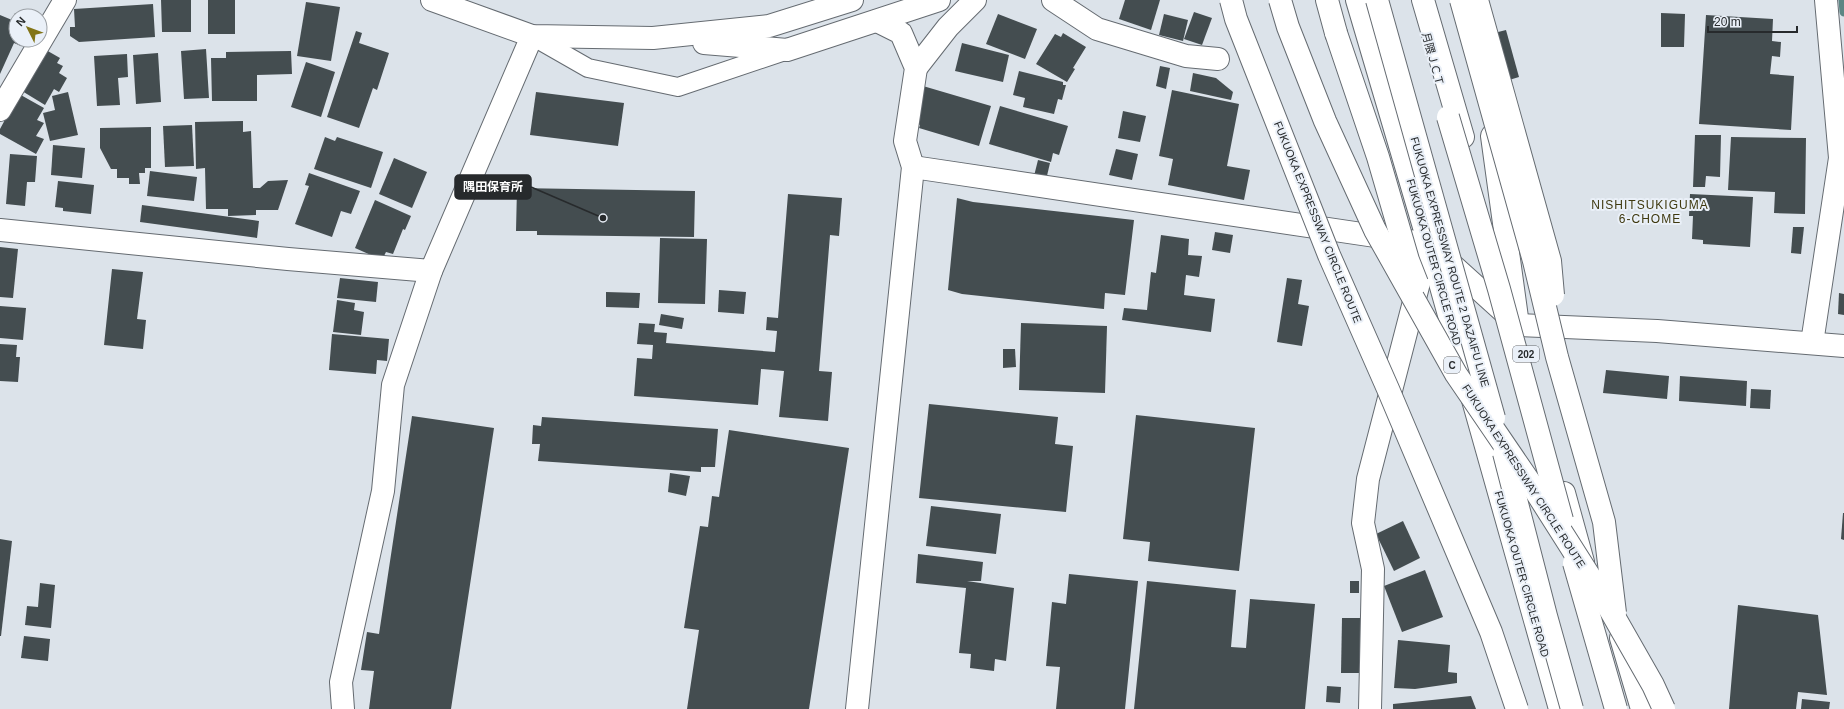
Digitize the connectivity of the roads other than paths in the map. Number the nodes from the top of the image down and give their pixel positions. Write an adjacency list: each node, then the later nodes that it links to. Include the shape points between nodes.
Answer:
1 (65, 0): 24 (main road)
2 (432, 0): 19 (main road)
3 (852, 0): 20 (main road, via 769,26)
4 (939, 0): 18 (main road)
5 (975, 0): 23 (main road, via 948,27)
6 (1053, 0): 22 (main road, via 1097,28 1186,56)
7 (1231, 0): 37 (main road, FUKUOKA EXPRESSWAY CIRCLE ROUTE, bridge, via 1236,19 1329,255 1491,632)
8 (1280, 0): 43 (main road, FUKUOKA EXPRESSWAY CIRCLE ROUTE / C, bridge, via 1288,28 1324,121 1375,230 1456,374 1531,484 1604,599)
9 (1327, 0): 33 (main road, bridge, via 1408,260 1425,302)
10 (1358, 0): 27 (main road, FUKUOKA OUTER CIRCLE ROAD)
11 (1377, 0): 33 (main road, FUKUOKA EXPRESSWAY ROUTE 2 DAZAIFU LINE, bridge)
12 (1417, 0): 40 (main road, 月隈ＪＣＴ, bridge, via 1448,117 1500,289 1586,611)
13 (1423, 0): 29 (main road, 202)
14 (1461, 0): 32 (main road, bridge, via 1534,261)
15 (1473, 0): 29 (main road)
16 (1478, 0): 32 (main road, bridge, via 1550,261)
17 (1826, 0): 30 (main road, via 1840,158)
18 (877, 21): 21 (main road); 23 (main road, via 901,32)
19 (532, 36): 20 (main road); 21 (lane, via 588,68 678,87); 28 (main road)
20 (653, 38): 21 (main road)
21 (787, 50)
22 (1218, 59)
23 (916, 68): 25 (main road, via 905,141)
24 (0, 110)
25 (913, 167): 27 (main road); 35 (main road)
26 (0, 230): 28 (main road)
27 (1429, 244): 29 (main road); 36 (main road, via 1368,479 1363,523 1373,569); 38 (main road, FUKUOKA OUTER CIRCLE ROAD)
28 (431, 271): 34 (main road, via 392,385 382,491 341,682)
29 (1518, 325): 30 (main road, via 1657,331); 41 (main road, 202)
30 (1812, 343): 31 (main road)
31 (1844, 346)
32 (1557, 357): 42 (main road, bridge, via 1604,522 1616,622)
33 (1509, 473): 39 (main road, FUKUOKA EXPRESSWAY ROUTE 2 DAZAIFU LINE, bridge)
34 (343, 709)
35 (857, 709)
36 (1370, 709)
37 (1517, 709)
38 (1560, 709)
39 (1572, 709)
40 (1616, 709)
41 (1624, 709)
42 (1642, 709)
43 (1664, 709)

